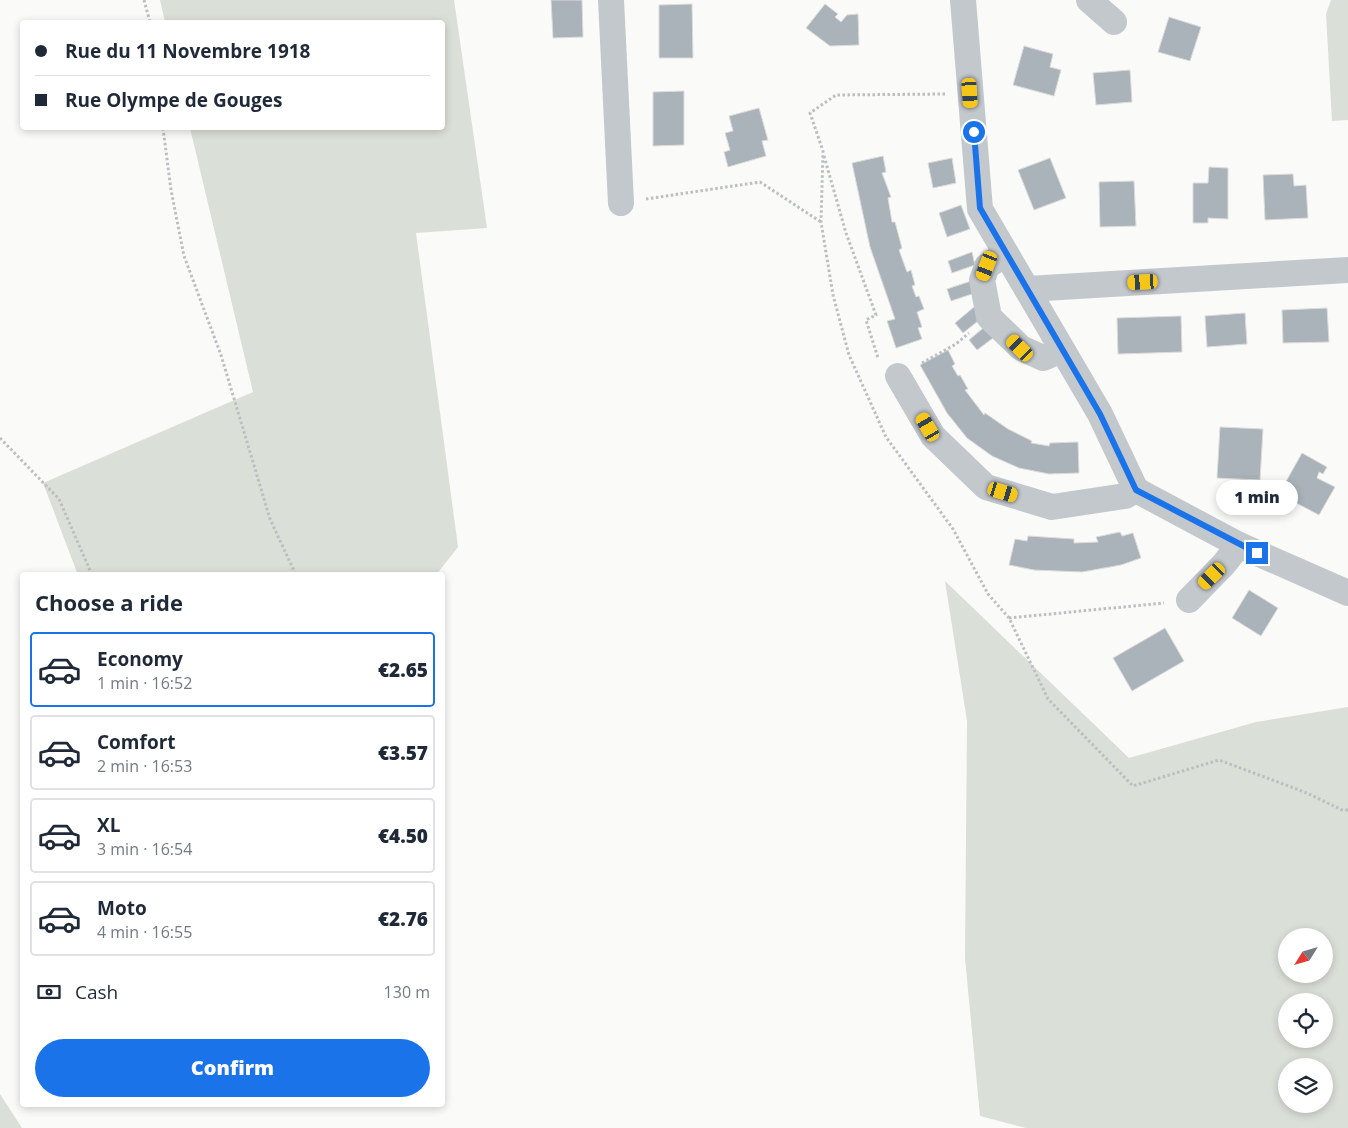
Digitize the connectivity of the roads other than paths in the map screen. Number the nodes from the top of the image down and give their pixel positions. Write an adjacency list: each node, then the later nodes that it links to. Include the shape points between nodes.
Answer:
1 (611, 0): 5 (street)
2 (963, 0): 6 (street, via 980,208)
3 (1089, 0): 4 (street)
4 (1114, 22)
5 (621, 203)
6 (1006, 254): 8 (street); 9 (street, via 987,266 982,280 989,316 1020,348 1043,358)
7 (1348, 270): 8 (street)
8 (1027, 289): 9 (street)
9 (1062, 350): 11 (street, via 1100,414)
10 (898, 376): 11 (street, via 933,436 986,487 1052,507 1124,496)
11 (1136, 490): 12 (street)
12 (1239, 545): 13 (street); 14 (street)
13 (1348, 593)
14 (1189, 600)

